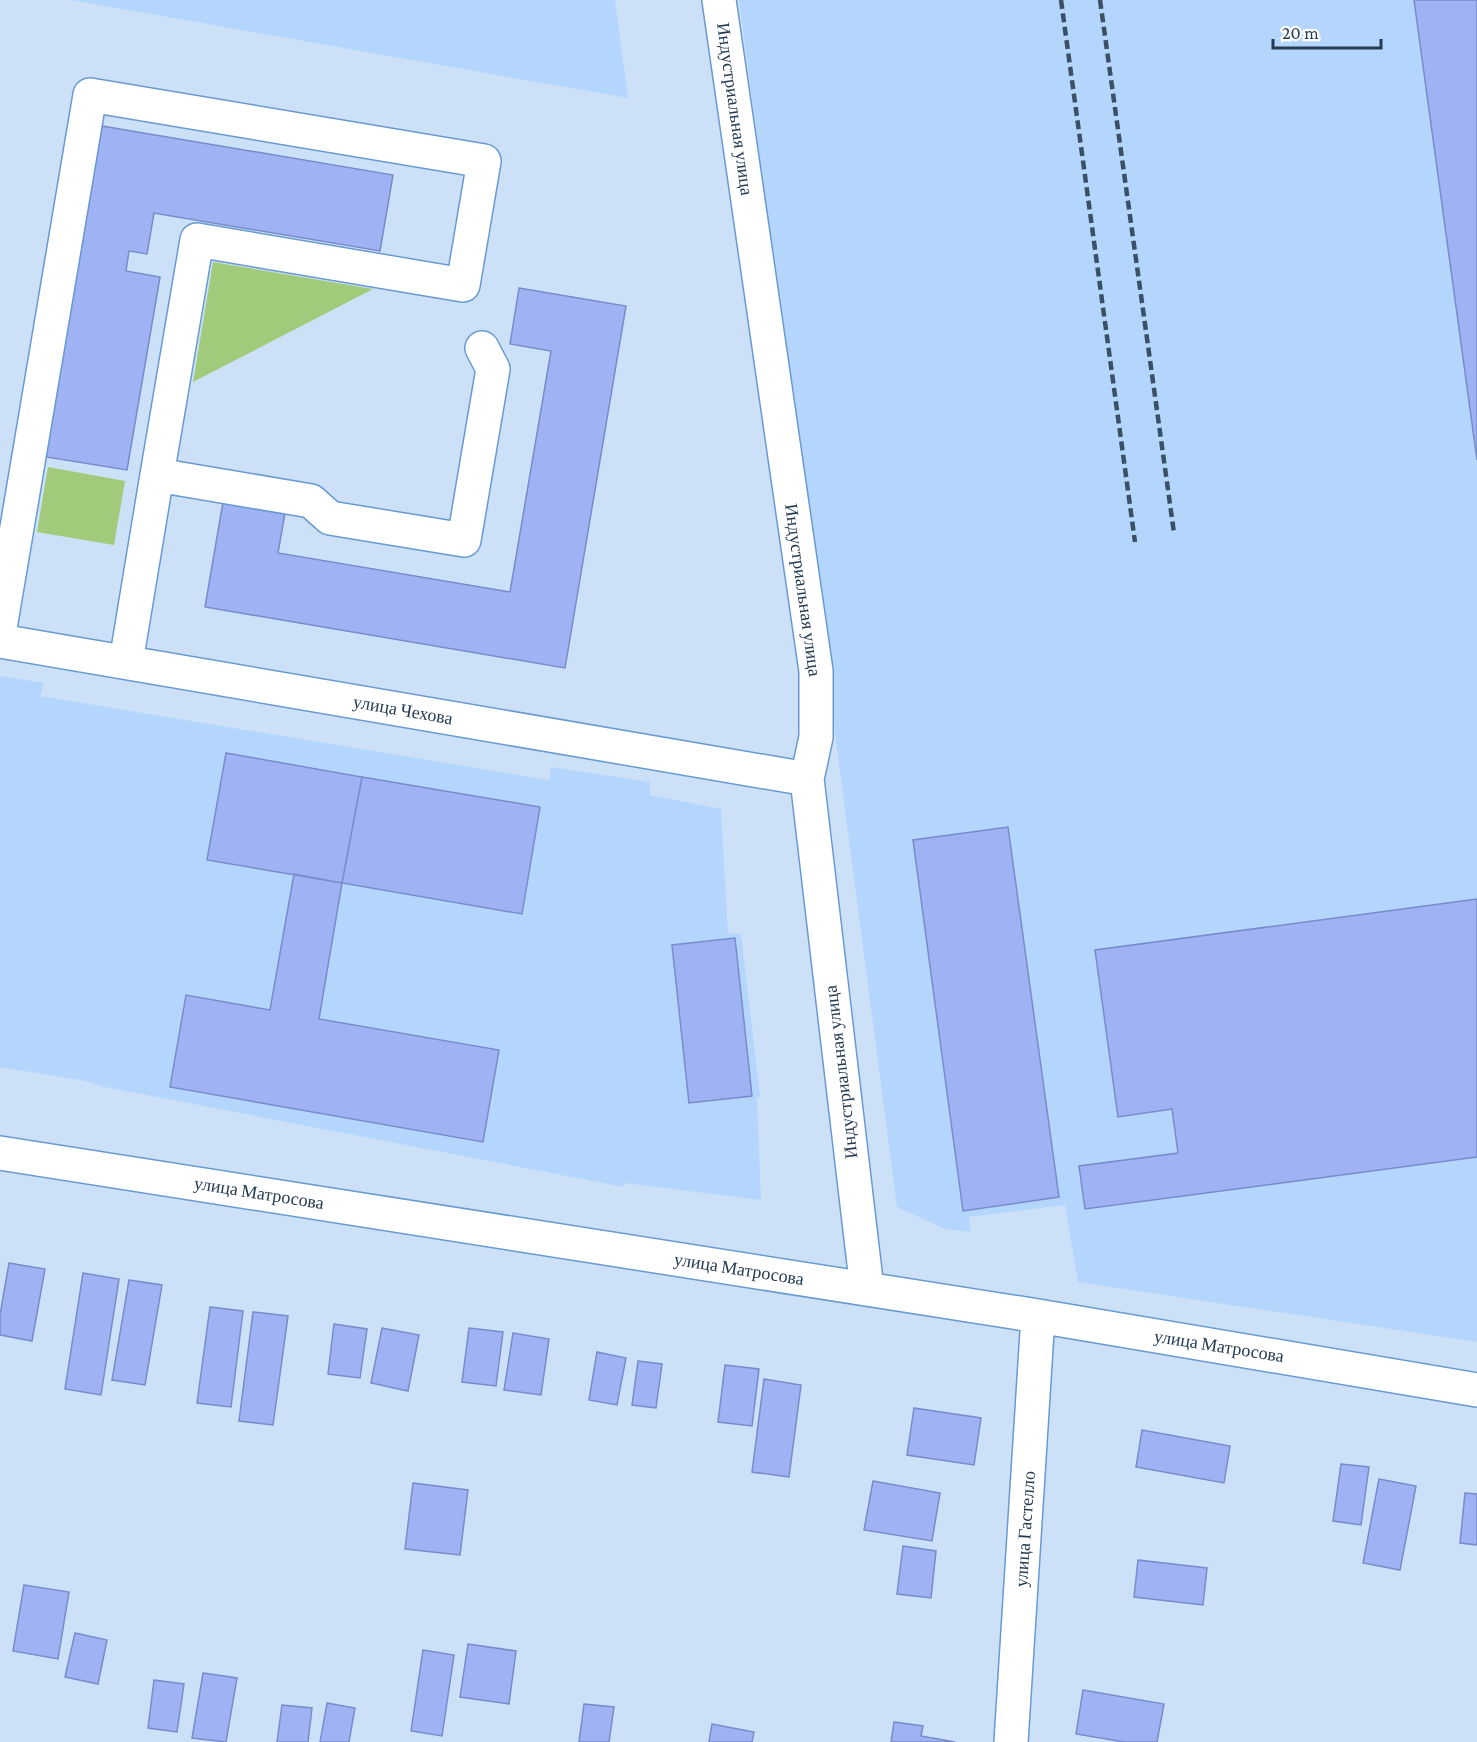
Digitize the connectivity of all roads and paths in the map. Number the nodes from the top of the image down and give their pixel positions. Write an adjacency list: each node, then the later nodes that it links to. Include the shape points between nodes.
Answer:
1 (719, 0): 7 (street, Индустриальная улица, via 816,671 816,737)
2 (482, 348): 3 (street, via 493,369 464,540 330,518 311,501)
3 (157, 476): 4 (street, via 197,240 463,285 484,162 90,95); 6 (street)
4 (0, 628)
5 (0, 641): 6 (street, улица Чехова)
6 (126, 662): 7 (street, улица Чехова)
7 (807, 779): 9 (street, Индустриальная улица)
8 (0, 1153): 9 (street, улица Матросова)
9 (867, 1289): 10 (street, улица Матросова)
10 (1038, 1316): 11 (street, улица Матросова); 12 (street, улица Гастелло)
11 (1477, 1390)
12 (1011, 1742)

